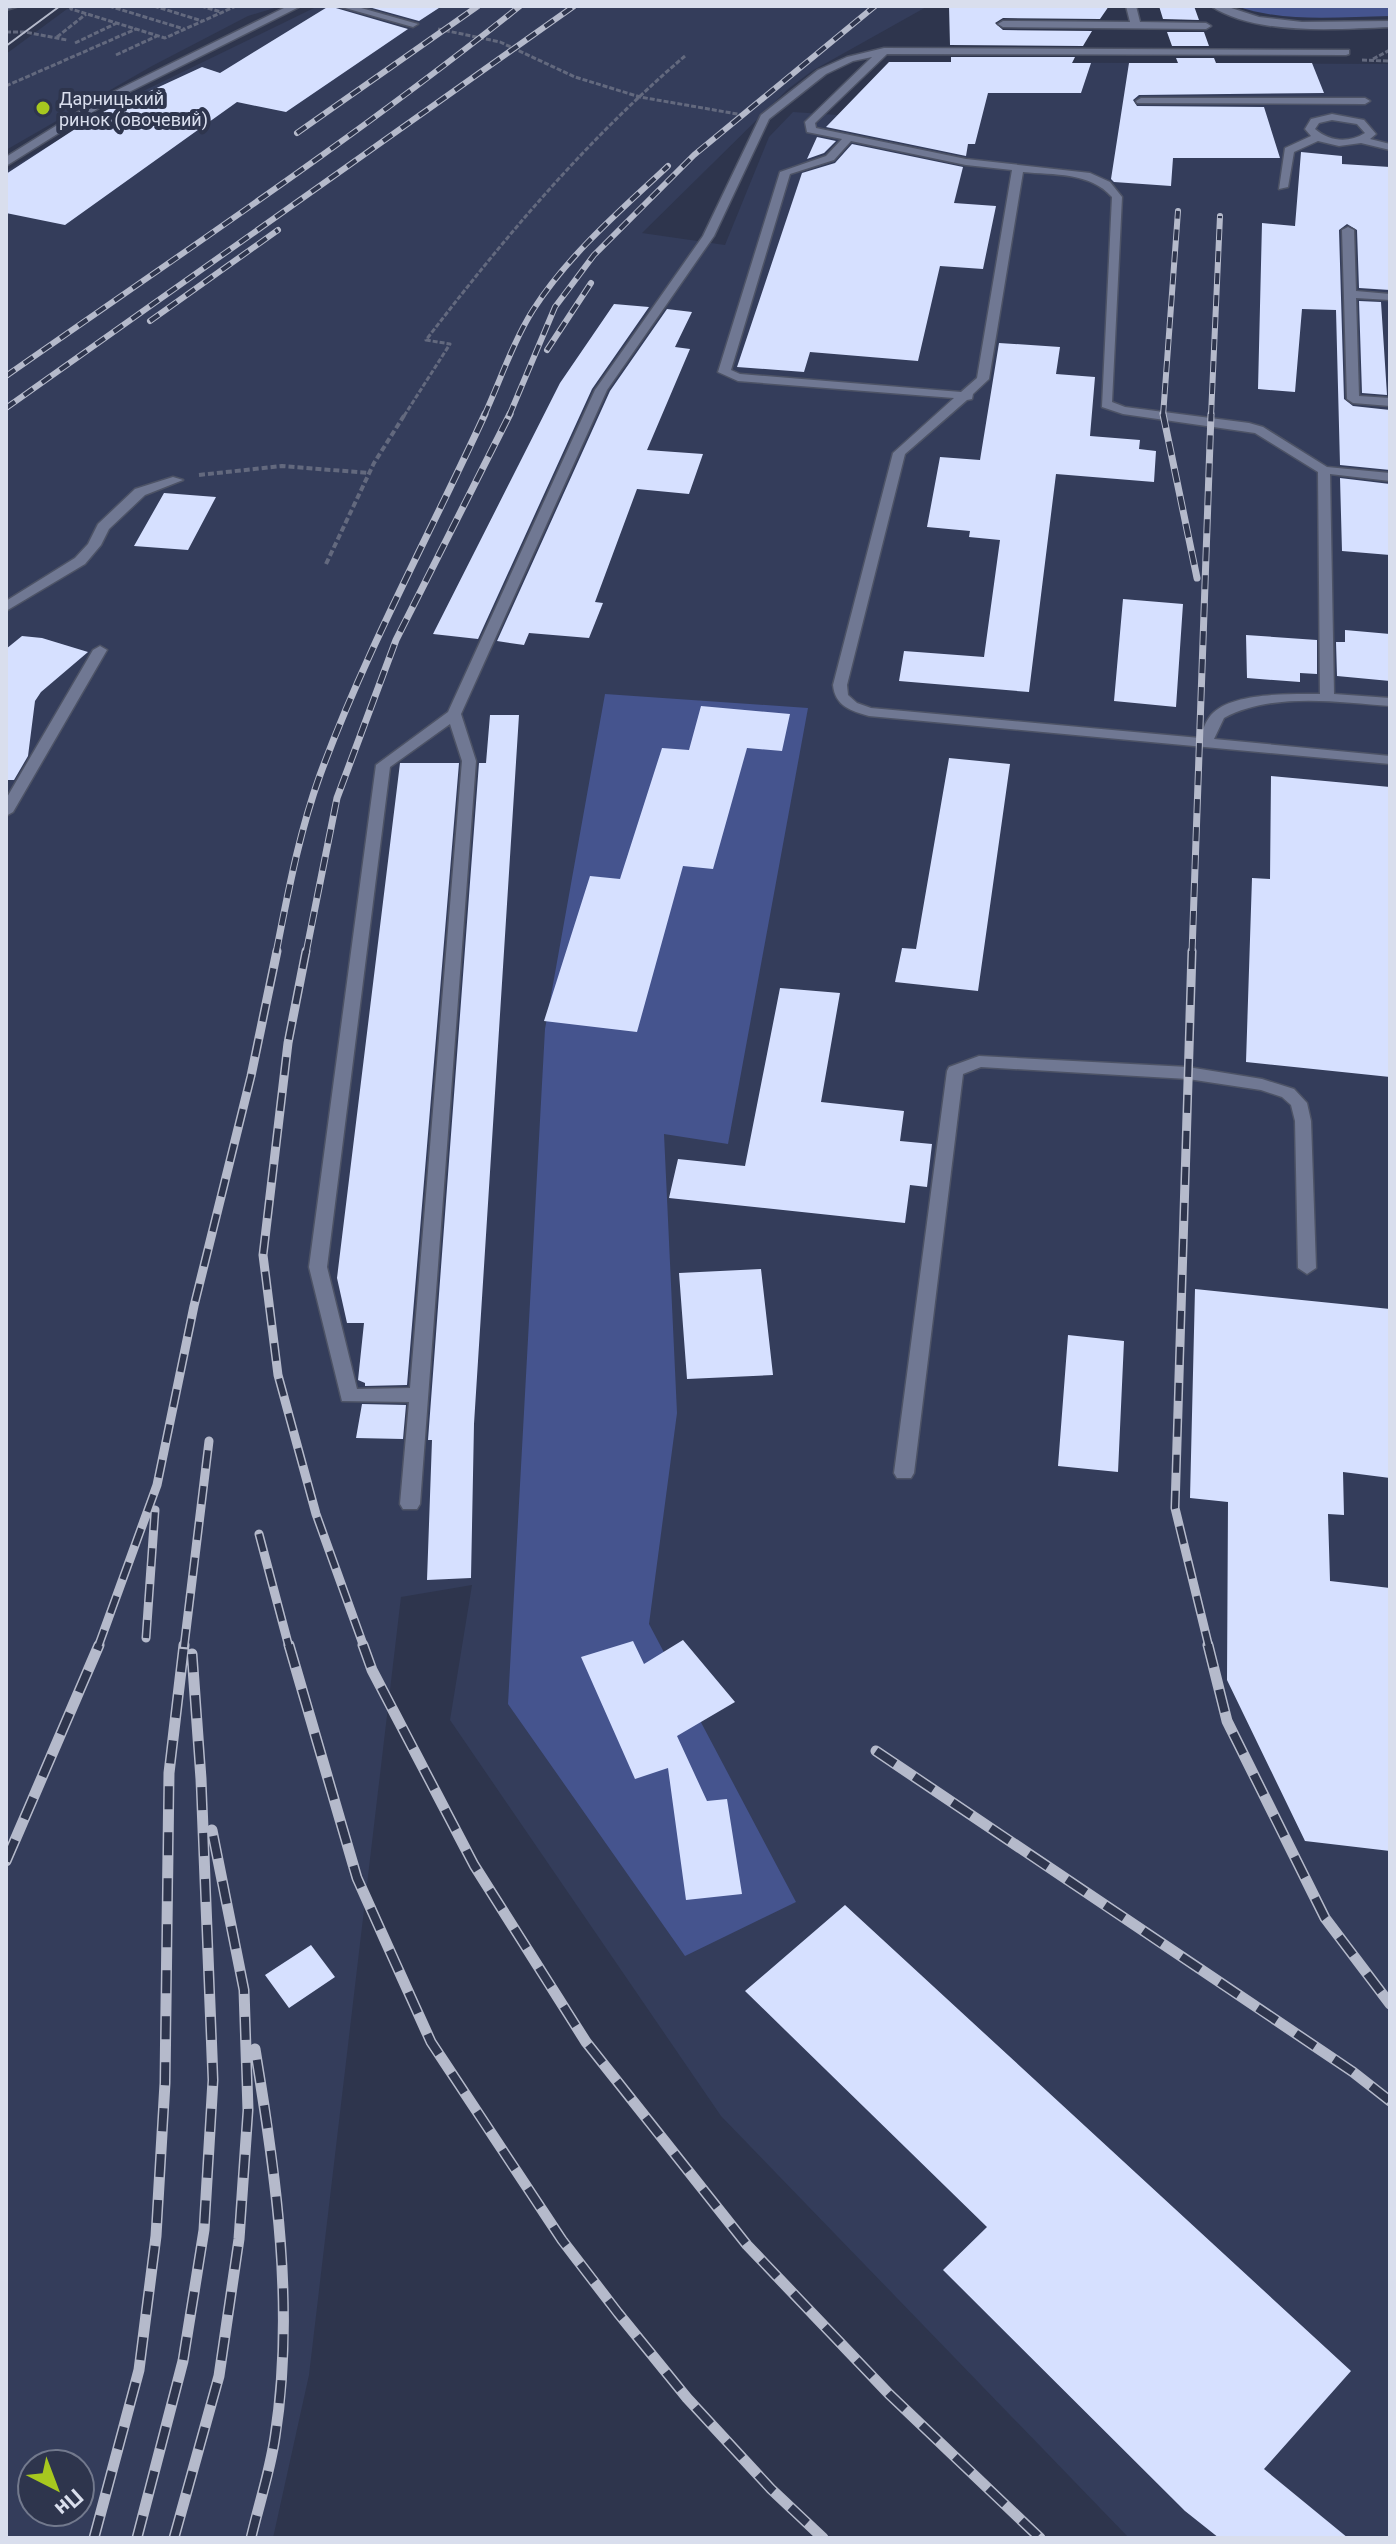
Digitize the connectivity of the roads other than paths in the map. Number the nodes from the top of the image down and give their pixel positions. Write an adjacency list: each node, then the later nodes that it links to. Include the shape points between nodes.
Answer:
1 (14, 6): 6 (street)
2 (296, 6): 20 (street, via 103,101)
3 (343, 6): 7 (lane)
4 (1131, 6): 11 (lane)
5 (1216, 6): 10 (lane, via 1291,25)
6 (6, 7)
7 (413, 24)
8 (1003, 24): 11 (lane)
9 (1390, 24): 10 (lane)
10 (1340, 25): 13 (lane, via 1348,58)
11 (1136, 26): 12 (lane)
12 (1206, 26)
13 (884, 51): 17 (lane, via 808,126); 35 (lane, via 822,72 765,117 708,236 601,390)
14 (1141, 101): 15 (lane, via 1363,96)
15 (1362, 122): 16 (lane, via 1332,117 1315,121 1310,129); 18 (lane, via 1371,134)
16 (1318, 137): 18 (lane); 22 (lane, via 1289,150)
17 (848, 139): 21 (lane); 26 (lane, via 830,158 785,172 724,372)
18 (1362, 140): 19 (lane)
19 (1390, 147)
20 (6, 162)
21 (1018, 168): 26 (lane, via 983,379); 28 (lane, via 1090,176 1117,197 1106,404 1259,430)
22 (1283, 187)
23 (1348, 230): 24 (lane)
24 (1350, 294): 25 (lane); 27 (lane, via 1353,399)
25 (1390, 297)
26 (968, 396): 36 (lane, via 899,453 841,696 869,712)
27 (1390, 402)
28 (1324, 470): 29 (lane); 33 (lane)
29 (1390, 477)
30 (177, 480): 31 (lane, via 140,492 103,527 80,561)
31 (6, 607)
32 (100, 650): 38 (lane)
33 (1327, 696): 34 (lane); 36 (lane, via 1237,704 1216,717)
34 (1390, 702)
35 (454, 714): 40 (lane, via 469,761); 40 (lane, via 383,765 318,1267 349,1396)
36 (1206, 743): 37 (lane)
37 (1390, 760)
38 (6, 812)
39 (1307, 1268): 41 (lane, via 1303,1121 1299,1103 1288,1093 1188,1073 979,1061 955,1071)
40 (419, 1395): 42 (lane)
41 (904, 1473)
42 (410, 1504)

